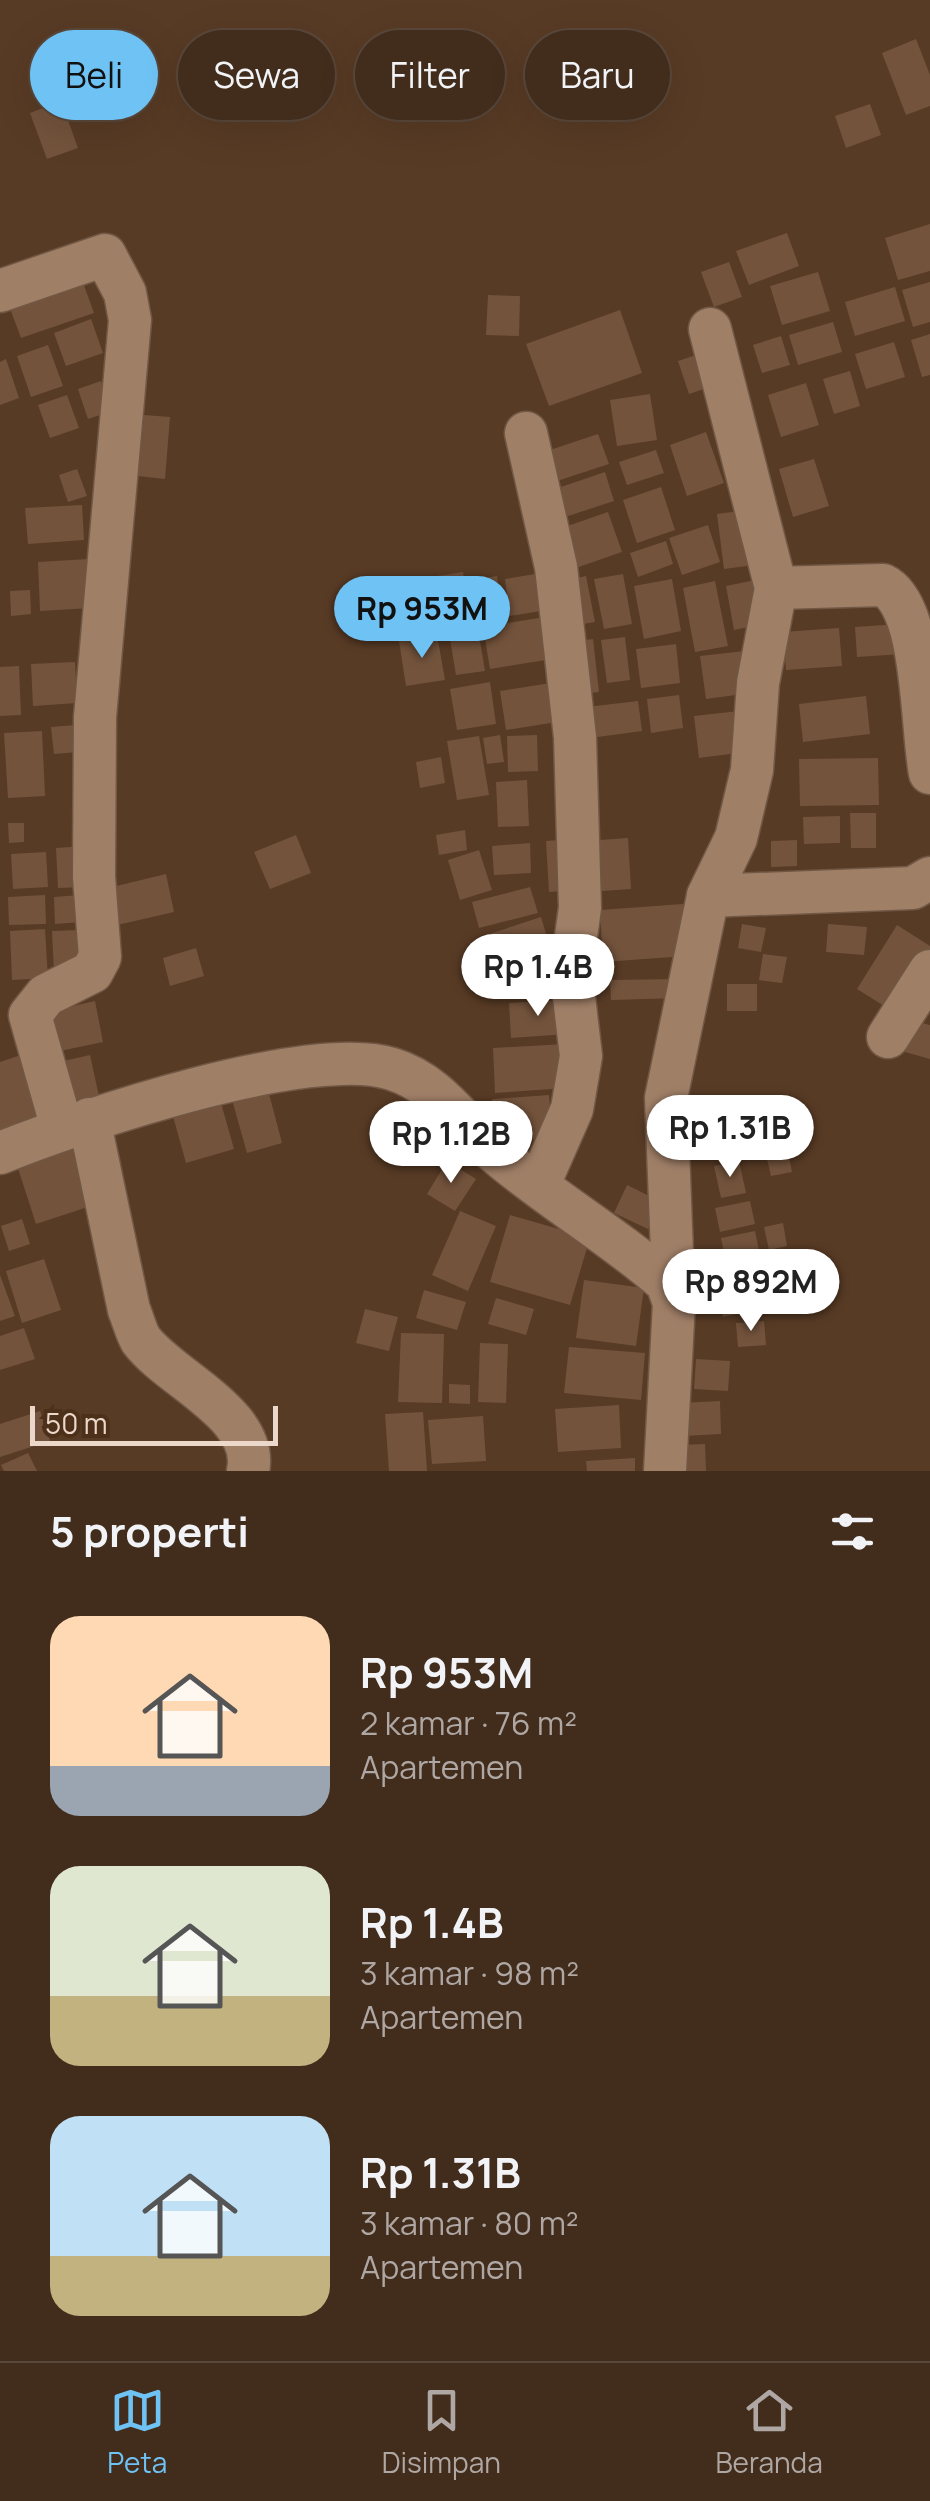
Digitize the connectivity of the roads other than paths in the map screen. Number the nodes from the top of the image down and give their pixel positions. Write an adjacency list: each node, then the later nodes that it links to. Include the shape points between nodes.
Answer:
1 (0, 291): 10 (street, via 106,255 126,294 130,320 96,717 100,957 92,972 46,996 30,1014)
2 (710, 329): 4 (street)
3 (526, 433): 12 (street, via 556,566 573,718 580,908 571,972 581,1056 572,1109)
4 (776, 588): 5 (street, via 894,590 906,609 918,669); 7 (street, via 758,684 752,770 736,838)
5 (930, 773)
6 (926, 894): 7 (street)
7 (708, 896): 13 (street, via 666,1098)
8 (930, 971): 9 (street)
9 (888, 1037)
10 (75, 1124): 11 (street); 12 (street, via 210,1086 352,1062 392,1069 434,1090 496,1154); 14 (street, via 142,1340 230,1417 246,1438)
11 (0, 1152)
12 (538, 1184): 13 (street, via 653,1270)
13 (674, 1303): 15 (street)
14 (248, 1471)
15 (664, 1471)

